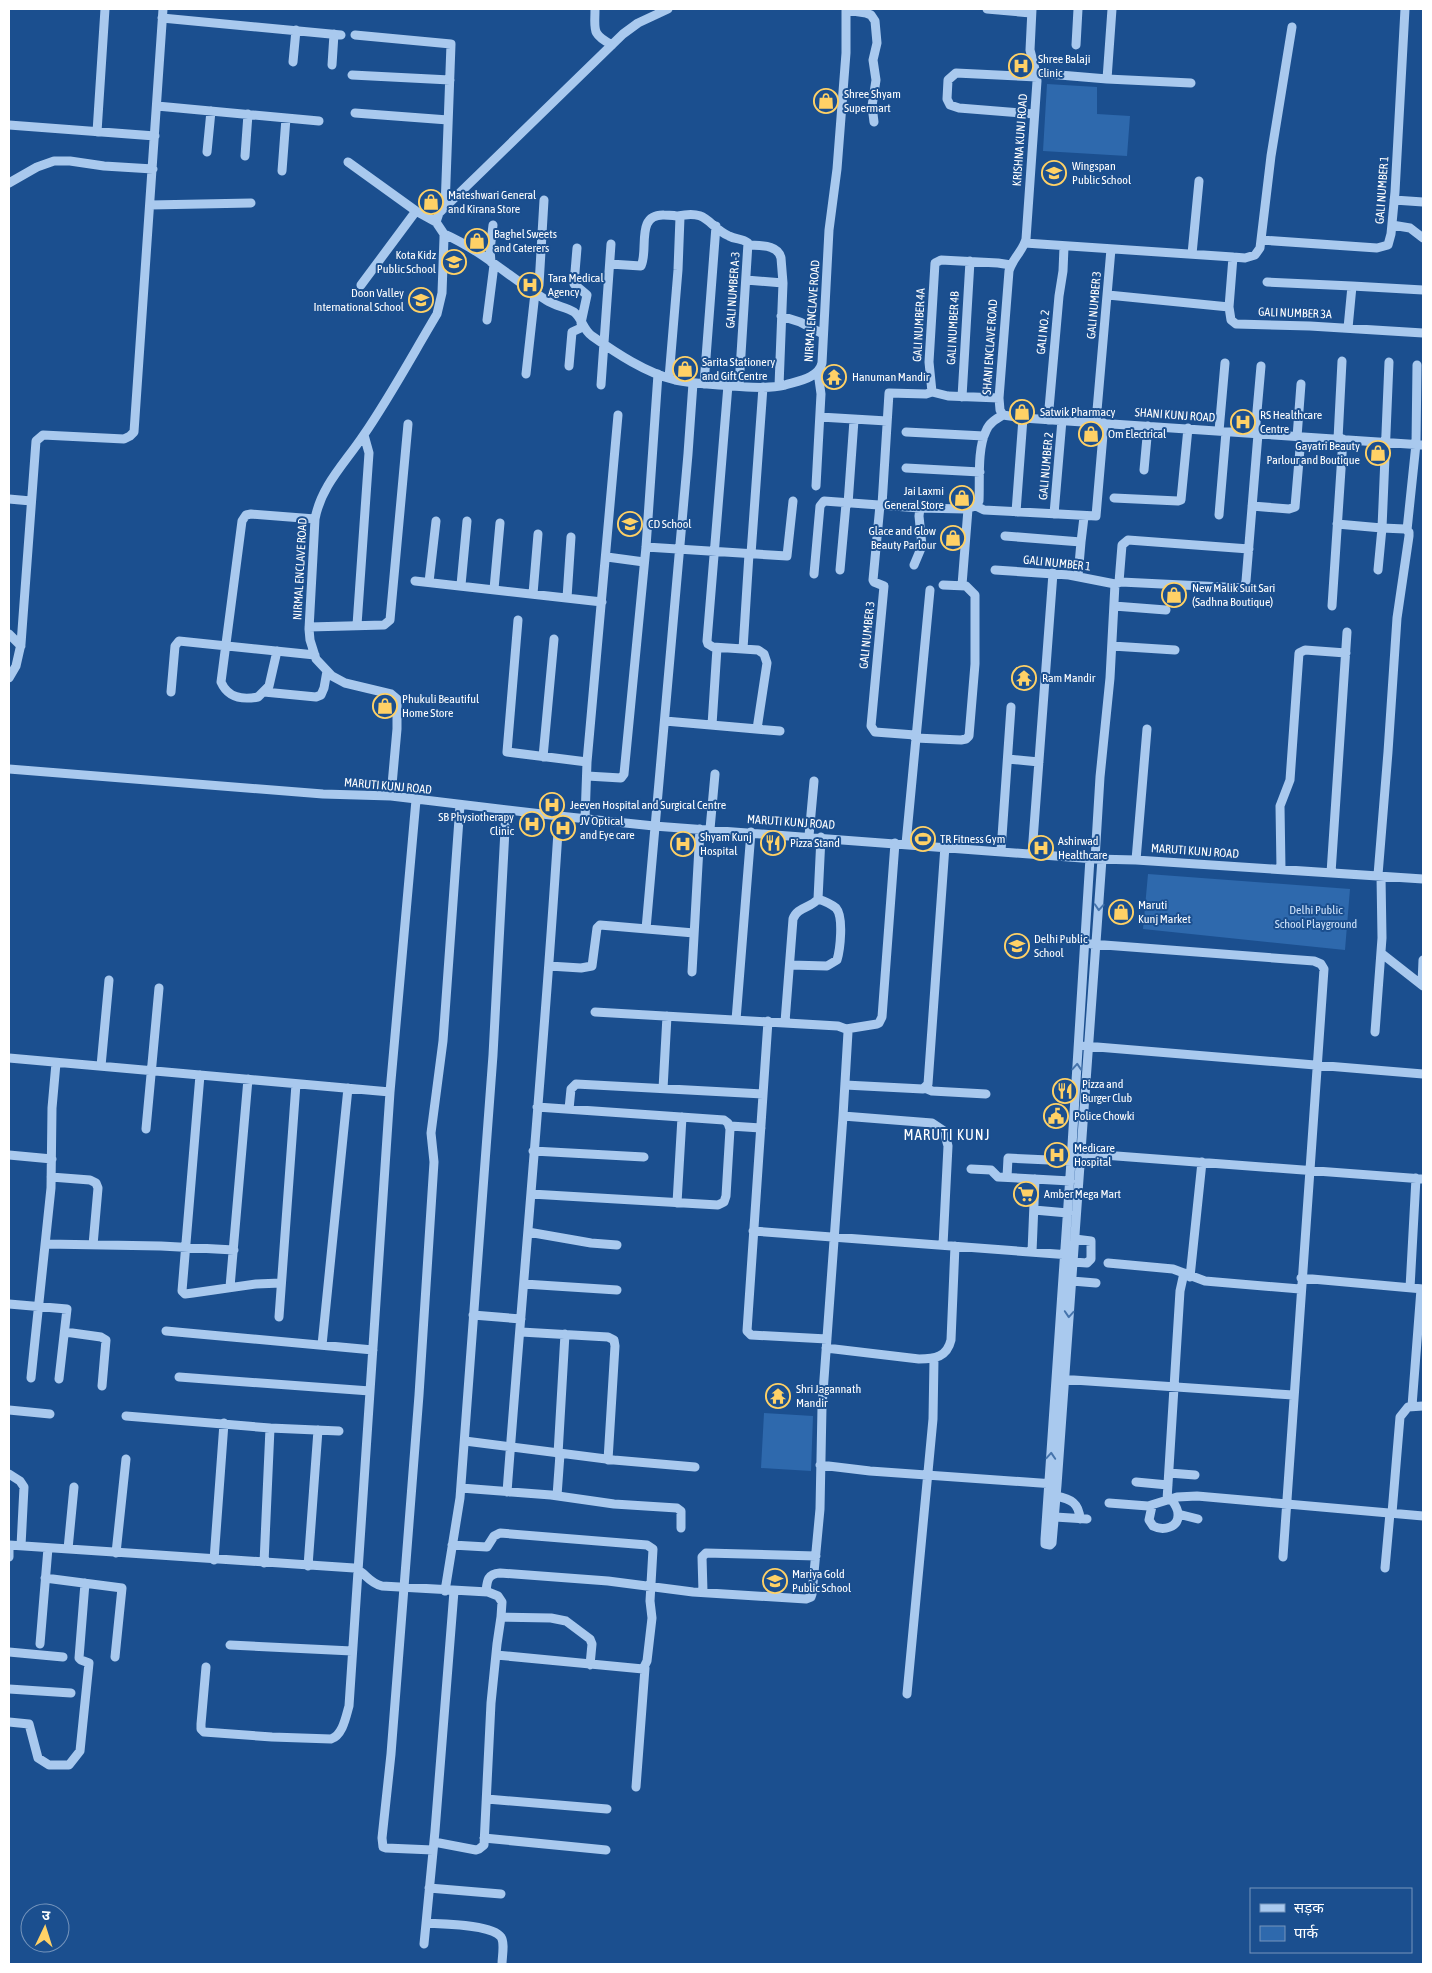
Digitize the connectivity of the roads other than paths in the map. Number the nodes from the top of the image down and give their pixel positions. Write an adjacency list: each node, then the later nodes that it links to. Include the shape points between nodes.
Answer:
1 (105, 9): 33 (street)
2 (595, 9): 14 (street, via 596,34)
3 (987, 9): 9 (street)
4 (1078, 9): 15 (street)
5 (1112, 9): 20 (street)
6 (1405, 9): 43 (street, GALI NUMBER 1)
7 (664, 10): 14 (street, via 638,23)
8 (846, 10): 31 (street, via 870,14 876,21); 83 (street, NIRMAL ENCLAVE ROAD, via 845,68 829,230)
9 (1032, 11): 19 (street, KRISHNA KUNJ ROAD, via 1030,50)
10 (163, 14): 12 (street); 23 (street)
11 (1292, 27): 56 (street, via 1272,147)
12 (296, 30): 16 (street); 17 (street, via 338,34)
13 (355, 35): 21 (street, via 449,43)
14 (612, 45): 47 (street)
15 (1076, 45)
16 (293, 62)
17 (332, 65)
18 (352, 75): 21 (street)
19 (1037, 75): 20 (street); 27 (street, KRISHNA KUNJ ROAD); 27 (street, via 956,73 948,80 947,99 950,105)
20 (1107, 79): 22 (street)
21 (450, 80): 29 (street)
22 (1191, 83)
23 (158, 106): 24 (street); 34 (street)
24 (211, 111): 26 (street); 35 (street)
25 (355, 113): 29 (street)
26 (248, 114): 28 (street); 36 (street)
27 (1034, 114): 57 (street, KRISHNA KUNJ ROAD)
28 (286, 118): 30 (street); 39 (street)
29 (448, 120): 47 (street)
30 (319, 121)
31 (874, 122)
32 (9, 125): 33 (street)
33 (96, 132): 34 (street)
34 (155, 136): 38 (street)
35 (207, 152)
36 (245, 156)
37 (348, 162): 48 (street)
38 (153, 170): 41 (street, via 54,161 36,166); 46 (street)
39 (282, 170)
40 (1199, 181): 63 (street)
41 (9, 183)
42 (544, 200): 75 (street, via 539,284)
43 (1394, 200): 44 (street); 52 (street, GALI NUMBER 1)
44 (1423, 202)
45 (251, 203): 46 (street)
46 (150, 205): 133 (street, via 134,432 124,439 40,436 34,446)
47 (444, 208): 50 (street)
48 (416, 211): 50 (street); 72 (street)
49 (678, 216): 53 (street, GALI NUMBER A-3, via 697,215); 67 (street, GALI NUMBER A-3, via 661,215 648,222 641,266); 94 (street, via 681,219)
50 (436, 222): 54 (street, NIRMAL ENCLAVE ROAD)
51 (493, 224): 66 (street)
52 (1392, 225): 55 (street, via 1410,228); 56 (street, GALI NUMBER 1, via 1390,242 1382,248)
53 (716, 226): 59 (street, GALI NUMBER A-3); 97 (street)
54 (444, 234): 66 (street, NIRMAL ENCLAVE ROAD); 121 (street, NIRMAL ENCLAVE ROAD, via 442,293 437,314)
55 (1423, 238)
56 (1261, 240): 64 (street, via 1255,255)
57 (1025, 243): 60 (street); 68 (street, SHANI ENCLAVE ROAD)
58 (611, 244): 67 (street)
59 (748, 245): 69 (street, GALI NUMBER A-3); 71 (street, via 771,247 778,251 782,258)
60 (1064, 246): 62 (street); 111 (street, GALI NO. 2)
61 (577, 248): 80 (street, via 574,284 587,295)
62 (1112, 249): 63 (street); 76 (street, GALI NUMBER 3)
63 (1192, 254): 64 (street)
64 (1233, 257): 77 (street)
65 (970, 262): 68 (street); 103 (street, GALI NUMBER 4A, via 938,261 934,265 929,362); 104 (street, GALI NUMBER 4B)
66 (492, 264): 75 (street, NIRMAL ENCLAVE ROAD); 79 (street)
67 (610, 264): 84 (street)
68 (1010, 265): 105 (street, SHANI ENCLAVE ROAD)
69 (746, 280): 71 (street); 100 (street, GALI NUMBER A-3)
70 (1267, 282): 73 (street)
71 (783, 283): 78 (street)
72 (361, 285)
73 (1352, 286): 74 (street); 81 (street)
74 (1423, 290)
75 (535, 293): 80 (street, NIRMAL ENCLAVE ROAD, via 548,302 573,311); 92 (street)
76 (1108, 295): 77 (street); 114 (street, GALI NUMBER 3)
77 (1229, 307): 81 (street, GALI NUMBER 3A, via 1231,320 1236,324)
78 (781, 316): 83 (street); 101 (street)
79 (487, 320)
80 (582, 325): 84 (street, NIRMAL ENCLAVE ROAD); 89 (street, via 572,332)
81 (1348, 328): 82 (street, GALI NUMBER 3A)
82 (1423, 333)
83 (823, 334): 91 (street, NIRMAL ENCLAVE ROAD, via 822,363)
84 (604, 344): 93 (street, NIRMAL ENCLAVE ROAD); 96 (street)
85 (1342, 361): 124 (street)
86 (1389, 362): 125 (street)
87 (1225, 363): 118 (street)
88 (1417, 365): 126 (street)
89 (569, 366)
90 (1261, 366): 120 (street)
91 (818, 372): 101 (street, NIRMAL ENCLAVE ROAD); 108 (street)
92 (526, 374)
93 (658, 374): 94 (street, NIRMAL ENCLAVE ROAD); 155 (street)
94 (669, 378): 95 (street, NIRMAL ENCLAVE ROAD)
95 (692, 383): 97 (street, NIRMAL ENCLAVE ROAD); 156 (street)
96 (601, 384)
97 (704, 384): 99 (street, NIRMAL ENCLAVE ROAD)
98 (1301, 384): 123 (street)
99 (728, 385): 100 (street, NIRMAL ENCLAVE ROAD); 158 (street)
100 (739, 386): 102 (street, NIRMAL ENCLAVE ROAD)
101 (779, 386): 102 (street, NIRMAL ENCLAVE ROAD)
102 (763, 387): 159 (street)
103 (932, 392): 104 (street); 113 (street, via 889,393)
104 (962, 396): 105 (street)
105 (999, 398): 107 (street, SHANI ENCLAVE ROAD)
106 (618, 415): 160 (street)
107 (1003, 415): 109 (street); 122 (street, via 990,424)
108 (820, 417): 110 (street); 130 (street)
109 (1023, 418): 111 (street); 140 (street)
110 (854, 420): 113 (street); 135 (street)
111 (1048, 420): 112 (street)
112 (1062, 420): 114 (street); 141 (street, GALI NUMBER 2)
113 (887, 421): 136 (street)
114 (1100, 423): 116 (street, SHANI KUNJ ROAD); 143 (street, GALI NUMBER 3, via 1097,515)
115 (408, 424): 184 (street, via 391,617 384,624)
116 (1148, 426): 117 (street, SHANI KUNJ ROAD); 128 (street)
117 (1188, 428): 118 (street, SHANI KUNJ ROAD); 132 (street, via 1181,500)
118 (1222, 431): 120 (street, SHANI KUNJ ROAD); 142 (street)
119 (906, 432): 122 (street)
120 (1256, 434): 123 (street, SHANI KUNJ ROAD); 137 (street)
121 (364, 435): 144 (street, NIRMAL ENCLAVE ROAD, via 325,490); 184 (street, via 369,453)
122 (984, 436): 129 (street)
123 (1299, 437): 124 (street, SHANI KUNJ ROAD); 137 (street, via 1294,507)
124 (1341, 439): 125 (street, SHANI KUNJ ROAD); 148 (street)
125 (1386, 442): 126 (street, SHANI KUNJ ROAD); 149 (street)
126 (1420, 445): 150 (street)
127 (906, 468): 129 (street)
128 (1144, 470)
129 (980, 472): 139 (street, via 979,501)
130 (816, 486)
131 (9, 498): 133 (street)
132 (1114, 498)
133 (31, 501): 189 (street)
134 (792, 502): 159 (street, via 787,556)
135 (847, 504): 136 (street); 163 (street); 167 (street, via 824,501 820,504)
136 (881, 505): 138 (street); 208 (street, GALI NUMBER 3, via 873,580 884,586 871,726 875,732)
137 (1252, 506): 157 (street)
138 (920, 508): 139 (street); 162 (street, via 922,546)
139 (972, 508): 140 (street); 174 (street)
140 (1016, 512): 141 (street)
141 (1054, 514): 143 (street)
142 (1220, 515)
143 (1084, 516): 154 (street)
144 (315, 519): 185 (street, NIRMAL ENCLAVE ROAD); 190 (street, via 251,514 243,517)
145 (436, 521): 170 (street)
146 (467, 521): 172 (street)
147 (500, 523): 175 (street)
148 (1337, 524): 149 (street); 181 (street)
149 (1382, 528): 150 (street); 165 (street)
150 (1407, 530): 237 (street, via 1409,540 1396,628)
151 (538, 534): 177 (street)
152 (1005, 536): 154 (street)
153 (571, 537): 178 (street)
154 (1081, 542): 168 (street)
155 (646, 547): 156 (street); 161 (street)
156 (679, 549): 158 (street); 203 (street)
157 (1249, 549): 171 (street, GALI NUMBER 1, via 1246,584 1242,589); 171 (street, via 1128,540 1122,545)
158 (715, 551): 159 (street); 192 (street, via 707,641)
159 (750, 554): 193 (street)
160 (607, 557): 161 (street); 179 (street)
161 (644, 562): 215 (street, via 624,774 621,778)
162 (914, 565)
163 (840, 570)
164 (995, 570): 166 (street, GALI NUMBER 1)
165 (1378, 570)
166 (1053, 573): 168 (street, GALI NUMBER 1); 212 (street)
167 (814, 574)
168 (1078, 576): 171 (street, GALI NUMBER 1)
169 (416, 581): 170 (street)
170 (429, 582): 172 (street)
171 (1117, 583): 180 (street)
172 (461, 585): 175 (street)
173 (943, 585): 174 (street)
174 (962, 586): 208 (street, via 973,591 975,601 975,664 969,736 961,740)
175 (494, 590): 177 (street)
176 (930, 590): 208 (street)
177 (532, 594): 178 (street)
178 (567, 598): 179 (street)
179 (602, 602): 211 (street)
180 (1114, 606): 182 (street); 191 (street)
181 (1332, 606)
182 (1166, 610)
183 (518, 620): 209 (street, via 506,750)
184 (357, 625): 185 (street)
185 (310, 627): 197 (street, NIRMAL ENCLAVE ROAD)
186 (1347, 632): 196 (street)
187 (9, 634): 189 (street)
188 (554, 639): 209 (street)
189 (21, 646): 199 (street)
190 (225, 646): 195 (street); 200 (street, via 176,643); 201 (street, via 221,682 225,689 239,698 258,697)
191 (1112, 646): 194 (street); 233 (street)
192 (717, 648): 193 (street); 204 (street)
193 (742, 649): 205 (street, via 758,650 766,657)
194 (1175, 650)
195 (277, 651): 197 (street); 201 (street, via 269,686)
196 (1346, 654): 235 (street, via 1305,650 1299,653 1290,780 1280,806); 236 (street)
197 (315, 655): 198 (street, NIRMAL ENCLAVE ROAD)
198 (327, 671): 201 (street, via 324,688 316,697); 217 (street, NIRMAL ENCLAVE ROAD, via 345,683 390,694 397,699)
199 (9, 678)
200 (171, 692)
201 (264, 692)
202 (1011, 707): 210 (street)
203 (665, 721): 204 (street); 223 (street)
204 (712, 725): 205 (street)
205 (758, 729): 207 (street)
206 (1146, 729): 234 (street)
207 (780, 732)
208 (915, 736): 229 (street)
209 (543, 757): 211 (street)
210 (1008, 759): 212 (street); 231 (street)
211 (587, 762): 215 (street)
212 (1039, 762): 232 (street)
213 (9, 769): 217 (street, MARUTI KUNJ ROAD, via 323,794)
214 (715, 774): 224 (street)
215 (587, 776): 222 (street)
216 (814, 781): 226 (street)
217 (391, 796): 218 (street, MARUTI KUNJ ROAD)
218 (416, 800): 219 (street, MARUTI KUNJ ROAD); 274 (street)
219 (460, 805): 220 (street, MARUTI KUNJ ROAD); 403 (street, via 443,1041 431,1133 434,1162)
220 (506, 810): 221 (street, MARUTI KUNJ ROAD); 329 (street, via 493,1055)
221 (559, 816): 222 (street, MARUTI KUNJ ROAD); 247 (street)
222 (585, 819): 223 (street, MARUTI KUNJ ROAD)
223 (654, 826): 224 (street, MARUTI KUNJ ROAD); 240 (street)
224 (705, 829): 225 (street, MARUTI KUNJ ROAD); 241 (street)
225 (750, 832): 226 (street, MARUTI KUNJ ROAD); 254 (street)
226 (809, 836): 227 (street, MARUTI KUNJ ROAD)
227 (821, 837): 228 (street, MARUTI KUNJ ROAD); 239 (street)
228 (895, 843): 229 (street, MARUTI KUNJ ROAD); 257 (street, via 882,1017 877,1024)
229 (906, 844): 230 (street, MARUTI KUNJ ROAD)
230 (944, 846): 231 (street, MARUTI KUNJ ROAD); 272 (street, via 929,1079)
231 (1001, 851): 232 (street, MARUTI KUNJ ROAD)
232 (1032, 854): 233 (street, MARUTI KUNJ ROAD)
233 (1096, 859): 234 (street, MARUTI KUNJ ROAD); 242 (street); 243 (street, one-way to 243)
234 (1136, 860): 235 (street, MARUTI KUNJ ROAD)
235 (1282, 869): 236 (street, MARUTI KUNJ ROAD)
236 (1331, 872): 237 (street, MARUTI KUNJ ROAD)
237 (1379, 876): 238 (street, MARUTI KUNJ ROAD); 244 (street)
238 (1423, 879)
239 (818, 899): 246 (street, via 794,915); 246 (street, via 839,914 837,960 827,966)
240 (646, 929): 241 (street); 247 (street, via 600,925 592,966)
241 (694, 933): 248 (street)
242 (1085, 944): 243 (street); 259 (street)
243 (1096, 945): 260 (street); 264 (street, via 1318,962 1325,973)
244 (1381, 953): 250 (street); 258 (street)
245 (1423, 960): 250 (street)
246 (790, 964): 256 (street)
247 (549, 966): 277 (street)
248 (692, 972)
249 (109, 980): 263 (street)
250 (1422, 985)
251 (159, 988): 265 (street)
252 (594, 1012): 253 (street)
253 (667, 1016): 254 (street); 273 (street)
254 (736, 1020): 255 (street)
255 (768, 1021): 256 (street); 275 (street)
256 (785, 1022): 257 (street)
257 (846, 1028): 270 (street)
258 (1375, 1032)
259 (1079, 1046): 260 (street); 288 (street, one-way to 259)
260 (1089, 1047): 264 (street); 285 (street)
261 (9, 1058): 262 (street)
262 (56, 1063): 263 (street); 289 (street)
263 (101, 1066): 265 (street)
264 (1318, 1066): 266 (street); 292 (street)
265 (151, 1071): 267 (street); 283 (street)
266 (1423, 1074)
267 (200, 1075): 268 (street); 311 (street)
268 (248, 1079): 269 (street); 312 (street)
269 (296, 1084): 271 (street); 319 (street)
270 (846, 1085): 272 (street); 279 (street)
271 (348, 1088): 274 (street); 337 (street)
272 (925, 1088): 276 (street)
273 (662, 1089): 275 (street); 278 (street, via 576,1084 571,1089)
274 (390, 1092): 338 (street)
275 (763, 1094): 282 (street)
276 (986, 1094)
277 (536, 1107): 278 (street); 284 (street)
278 (569, 1109): 280 (street)
279 (844, 1116): 304 (street); 309 (street, via 932,1123 944,1131 948,1146)
280 (682, 1117): 281 (street, via 724,1120); 299 (street)
281 (730, 1126): 282 (street); 299 (street, via 724,1202 718,1205)
282 (760, 1128): 302 (street)
283 (146, 1129)
284 (534, 1151): 287 (street); 298 (street)
285 (1082, 1153): 288 (street); 290 (street); 305 (street)
286 (9, 1155): 289 (street)
287 (644, 1157)
288 (1071, 1157): 294 (street, via 1008,1158); 297 (street)
289 (52, 1158): 293 (street)
290 (1202, 1162): 292 (street); 316 (street)
291 (971, 1169): 294 (street, via 991,1170 998,1177)
292 (1310, 1170): 296 (street); 317 (street)
293 (51, 1177): 306 (street); 307 (street, via 96,1183)
294 (1007, 1178): 295 (street)
295 (1035, 1179): 297 (street); 300 (street)
296 (1420, 1179): 323 (street)
297 (1070, 1181): 301 (street)
298 (530, 1194): 299 (street); 303 (street)
299 (677, 1203)
300 (1034, 1210): 301 (street); 313 (street)
301 (1068, 1212): 314 (street)
302 (753, 1231): 304 (street); 336 (street, via 747,1333)
303 (528, 1232): 308 (street); 321 (street)
304 (834, 1236): 309 (street); 336 (street)
305 (1075, 1239): 314 (street); 314 (street, via 1091,1240 1089,1262)
306 (46, 1244): 307 (street); 328 (street)
307 (93, 1245): 311 (street)
308 (617, 1245)
309 (943, 1245): 310 (street)
310 (955, 1246): 313 (street); 339 (street, via 951,1340 944,1353)
311 (186, 1248): 312 (street); 322 (street, via 184,1293)
312 (234, 1250): 322 (street)
313 (1032, 1252): 314 (street)
314 (1071, 1257): 318 (street); 343 (street)
315 (1108, 1263): 316 (street, via 1169,1268)
316 (1187, 1275): 324 (street, via 1215,1282); 345 (street, via 1180,1291)
317 (1301, 1278): 323 (street); 324 (street)
318 (1072, 1281): 320 (street); 343 (street, one-way to 343)
319 (281, 1283): 322 (street); 330 (street)
320 (1096, 1283)
321 (524, 1284): 326 (street); 331 (street)
322 (230, 1287)
323 (1410, 1288): 325 (street)
324 (1300, 1289): 347 (street)
325 (1422, 1289): 348 (street)
326 (617, 1290)
327 (9, 1304): 328 (street)
328 (37, 1307): 333 (street, via 67,1309); 341 (street)
329 (473, 1314): 331 (street); 357 (street)
330 (278, 1317)
331 (521, 1319): 334 (street)
332 (166, 1331): 337 (street)
333 (65, 1332): 342 (street); 344 (street, via 106,1340)
334 (520, 1332): 335 (street); 358 (street)
335 (565, 1334): 359 (street); 361 (street, via 608,1337 615,1343)
336 (827, 1343): 339 (street, via 898,1358); 362 (street)
337 (322, 1345): 338 (street)
338 (373, 1350): 346 (street)
339 (934, 1359): 367 (street)
340 (179, 1376): 346 (street)
341 (31, 1378)
342 (60, 1379)
343 (1060, 1379): 345 (street); 369 (street)
344 (102, 1386)
345 (1174, 1387): 347 (street); 364 (street)
346 (370, 1391): 399 (street)
347 (1293, 1395): 378 (street)
348 (1412, 1406): 349 (street); 380 (street, via 1405,1409 1400,1417)
349 (1423, 1406)
350 (9, 1410): 351 (street)
351 (50, 1414)
352 (126, 1416): 353 (street)
353 (224, 1424): 354 (street); 395 (street)
354 (270, 1428): 355 (street); 396 (street)
355 (318, 1430): 356 (street); 397 (street)
356 (339, 1430)
357 (465, 1441): 358 (street); 372 (street)
358 (510, 1446): 359 (street); 373 (street)
359 (559, 1454): 361 (street); 374 (street)
360 (126, 1459): 391 (street)
361 (608, 1460): 363 (street)
362 (820, 1465): 367 (street); 393 (street)
363 (694, 1467)
364 (1168, 1473): 366 (street); 370 (street)
365 (9, 1474): 388 (street, via 20,1480 24,1487)
366 (1195, 1474)
367 (928, 1475): 369 (street); 420 (street)
368 (1136, 1482): 370 (street)
369 (1053, 1484): 375 (street); 383 (street, via 1046,1545 1052,1543)
370 (1168, 1485): 376 (street)
371 (74, 1486): 390 (street)
372 (461, 1488): 373 (street); 386 (street)
373 (507, 1492): 374 (street)
374 (557, 1496): 385 (street, via 677,1508 681,1511)
375 (1056, 1496): 383 (street); 383 (street, via 1073,1501 1084,1519)
376 (1169, 1499): 378 (street, via 1197,1496); 379 (street); 381 (street)
377 (1109, 1503): 379 (street)
378 (1286, 1504): 380 (street); 394 (street)
379 (1152, 1506): 381 (street, via 1148,1520 1158,1528 1174,1525)
380 (1391, 1513): 382 (street); 398 (street)
381 (1178, 1514): 384 (street)
382 (1423, 1516)
383 (1055, 1517)
384 (1198, 1520)
385 (681, 1528)
386 (452, 1545): 402 (street, via 487,1547 500,1533 647,1545 654,1549); 404 (street)
387 (9, 1546): 388 (street); 392 (street)
388 (21, 1546): 389 (street)
389 (48, 1548): 390 (street); 400 (street)
390 (68, 1549): 391 (street)
391 (116, 1553): 395 (street)
392 (9, 1556)
393 (816, 1556): 406 (street, via 706,1553 702,1562); 406 (street, via 812,1594 808,1599)
394 (1283, 1558)
395 (214, 1560): 396 (street)
396 (264, 1563): 397 (street)
397 (308, 1566): 399 (street)
398 (1385, 1568)
399 (358, 1570): 403 (street, via 371,1583); 410 (street)
400 (45, 1578): 401 (street); 408 (street)
401 (85, 1583): 414 (street, via 122,1588); 421 (street, via 79,1658 89,1663 80,1751 69,1765 49,1765 38,1758 29,1724)
402 (651, 1587): 405 (street, via 500,1573 491,1574); 406 (street); 417 (street, via 652,1618)
403 (404, 1589): 404 (street); 426 (street, via 382,1843 386,1848)
404 (449, 1591): 405 (street); 426 (street)
405 (486, 1592): 407 (street, via 500,1597)
406 (702, 1592)
407 (501, 1617): 412 (street); 415 (street, via 557,1619 571,1623 590,1639)
408 (40, 1644)
409 (230, 1645): 410 (street)
410 (352, 1651): 416 (street, via 349,1706 339,1733 331,1739 204,1732 201,1724)
411 (9, 1652): 413 (street)
412 (496, 1655): 415 (street); 423 (street)
413 (64, 1656)
414 (116, 1657)
415 (590, 1665): 417 (street)
416 (206, 1667)
417 (645, 1668): 422 (street)
418 (9, 1688): 419 (street)
419 (71, 1693)
420 (907, 1694)
421 (9, 1722)
422 (636, 1787)
423 (487, 1800): 424 (street); 425 (street)
424 (607, 1809)
425 (484, 1838): 426 (street, via 482,1848 476,1850); 427 (street)
426 (433, 1846): 428 (street)
427 (606, 1850)
428 (429, 1888): 429 (street); 430 (street)
429 (501, 1894)
430 (426, 1923): 431 (street); 432 (street, via 482,1928 497,1933 503,1942)
431 (424, 1944)
432 (502, 1964)

